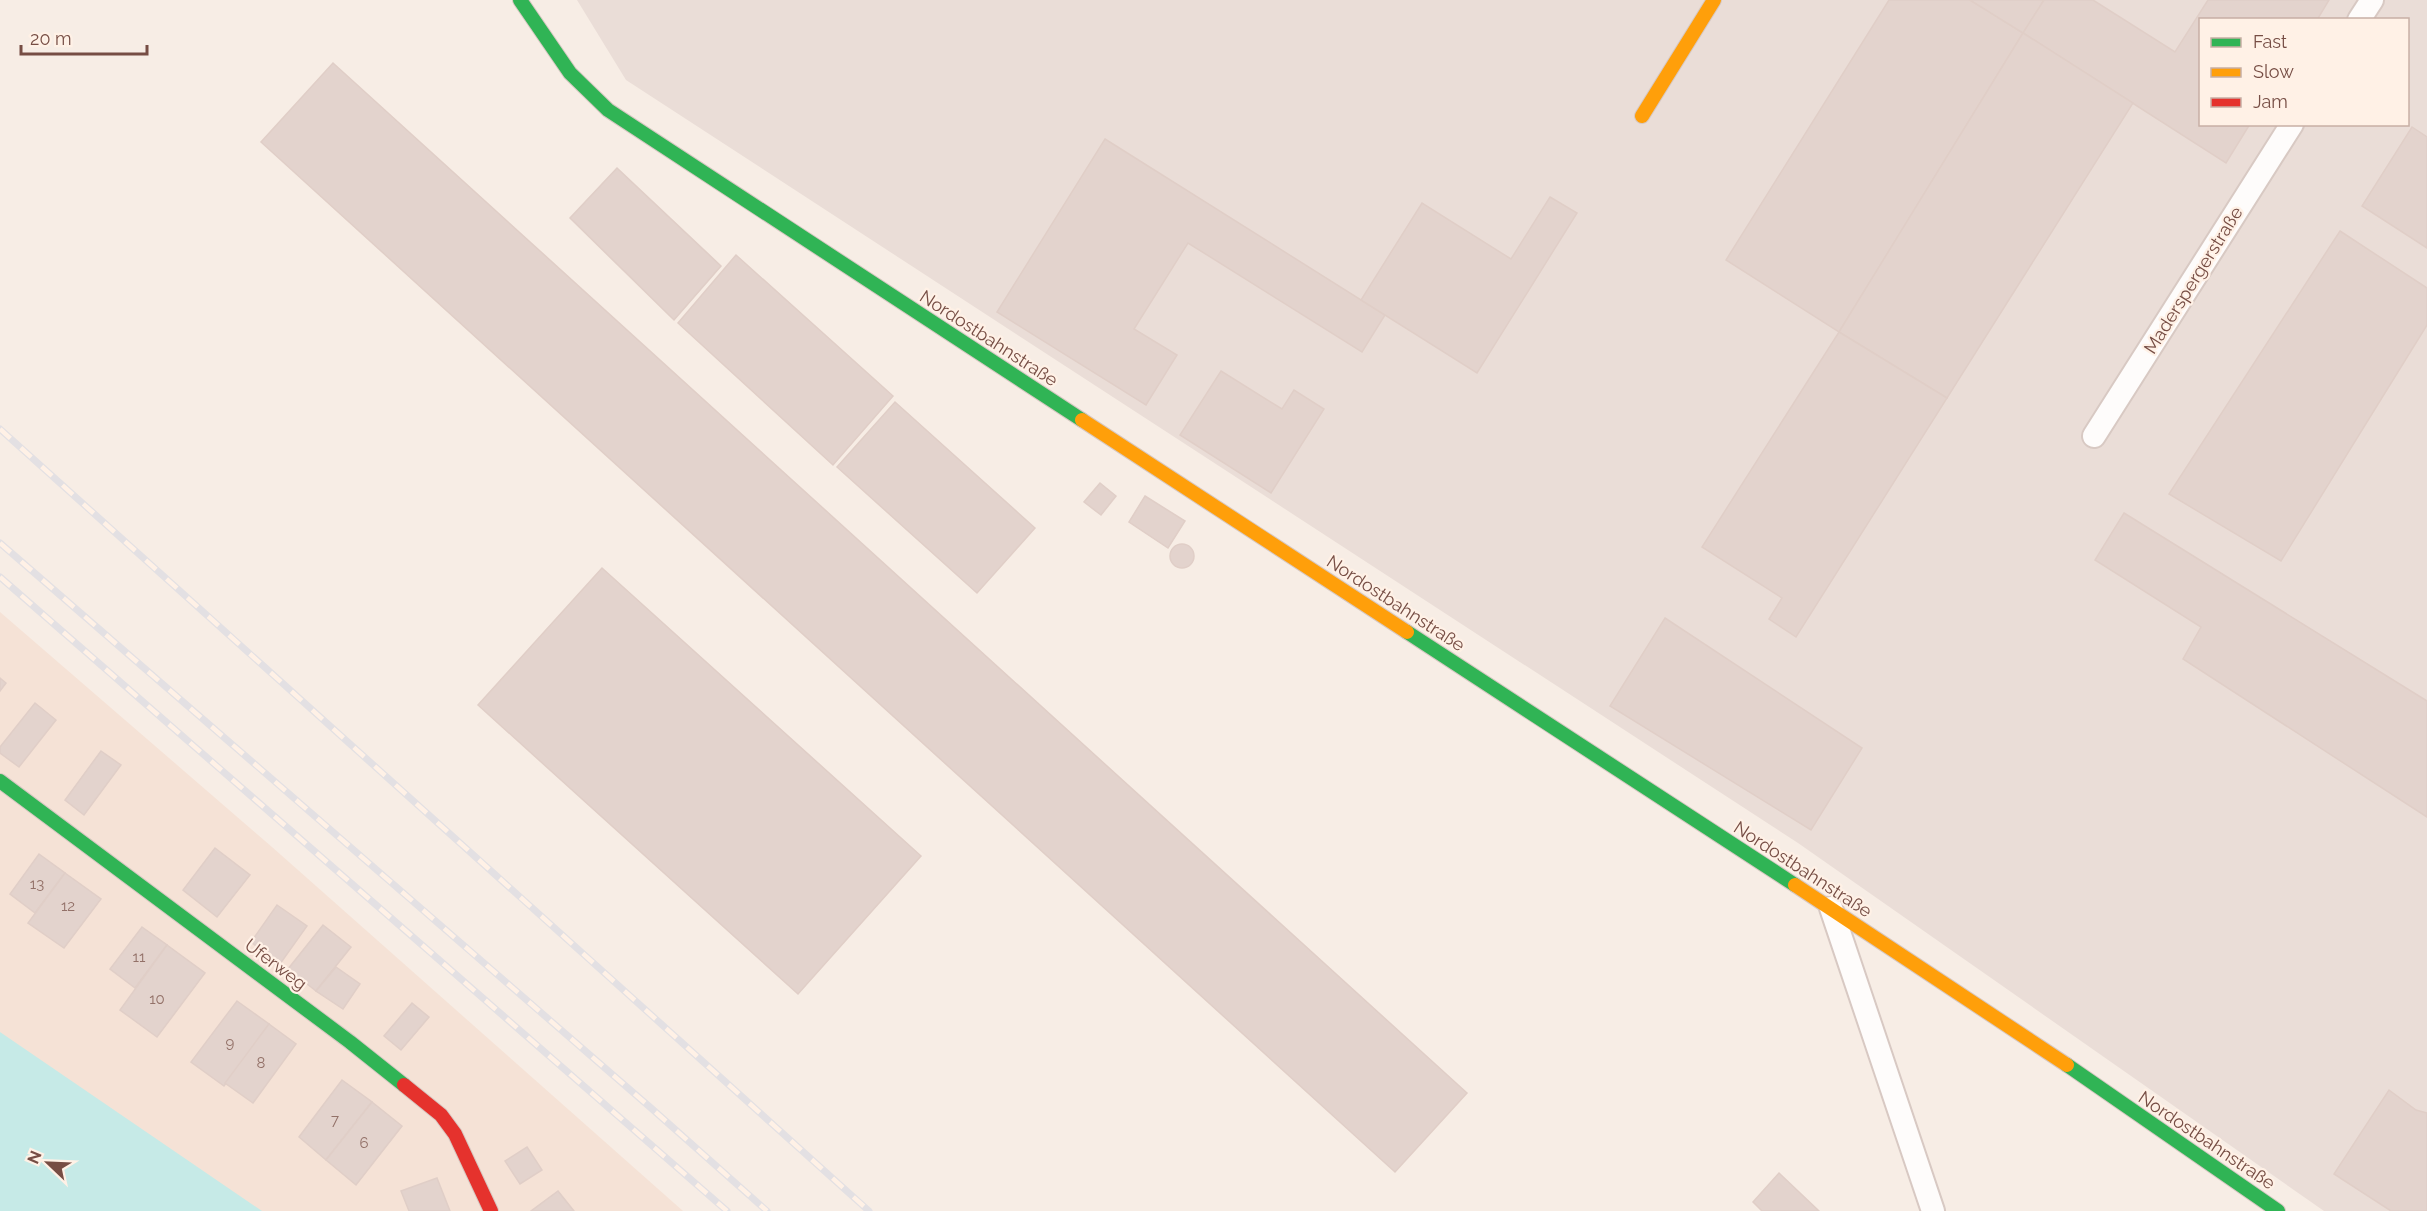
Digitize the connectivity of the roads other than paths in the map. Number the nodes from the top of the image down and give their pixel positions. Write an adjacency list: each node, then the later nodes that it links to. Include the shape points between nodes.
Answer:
1 (520, 0): 9 (street, Nordostbahnstraße, via 572,75 607,109)
2 (1714, 0): 5 (street)
3 (2372, 0): 4 (lane)
4 (2360, 18)
5 (1642, 116)
6 (2291, 126): 7 (lane, Maderspergerstraße)
7 (2094, 436)
8 (0, 781): 10 (street, Uferweg, via 350,1042 441,1115 455,1134)
9 (1831, 908): 11 (lane); 12 (street, Nordostbahnstraße)
10 (491, 1211)
11 (1933, 1211)
12 (2278, 1211)

